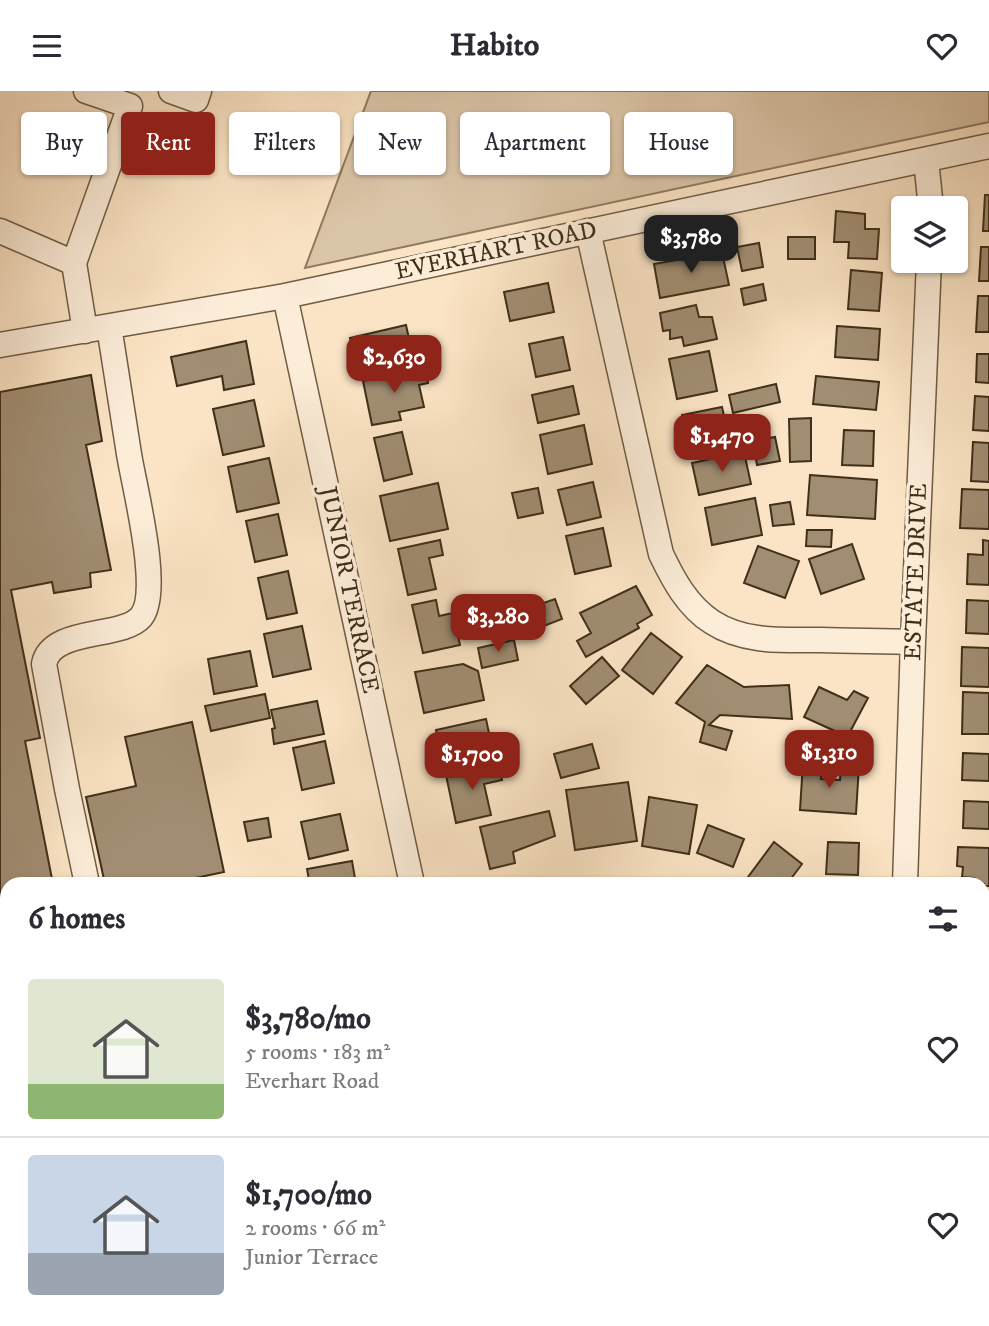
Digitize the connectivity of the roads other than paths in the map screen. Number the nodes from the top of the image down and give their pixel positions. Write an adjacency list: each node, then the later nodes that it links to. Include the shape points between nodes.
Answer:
1 (86, 91): 9 (street, via 130,106)
2 (171, 91): 3 (street, via 195,100)
3 (198, 91)
4 (989, 146): 5 (street, EVERHART ROAD)
5 (926, 160): 6 (street); 8 (street, EVERHART ROAD)
6 (930, 196)
7 (0, 231): 9 (street)
8 (588, 231): 11 (street, EVERHART ROAD); 14 (street, via 661,554 693,605 711,622 761,639)
9 (74, 263): 12 (street)
10 (928, 273): 14 (street, ESTATE DRIVE)
11 (285, 296): 12 (street, EVERHART ROAD); 16 (street, JUNIOR TERRACE)
12 (97, 329): 13 (street, EVERHART ROAD); 15 (street, via 129,454 149,582 141,617 129,625 62,643 51,649 44,664)
13 (0, 345)
14 (913, 642): 17 (street, ESTATE DRIVE)
15 (86, 877)
16 (410, 877)
17 (905, 877)

